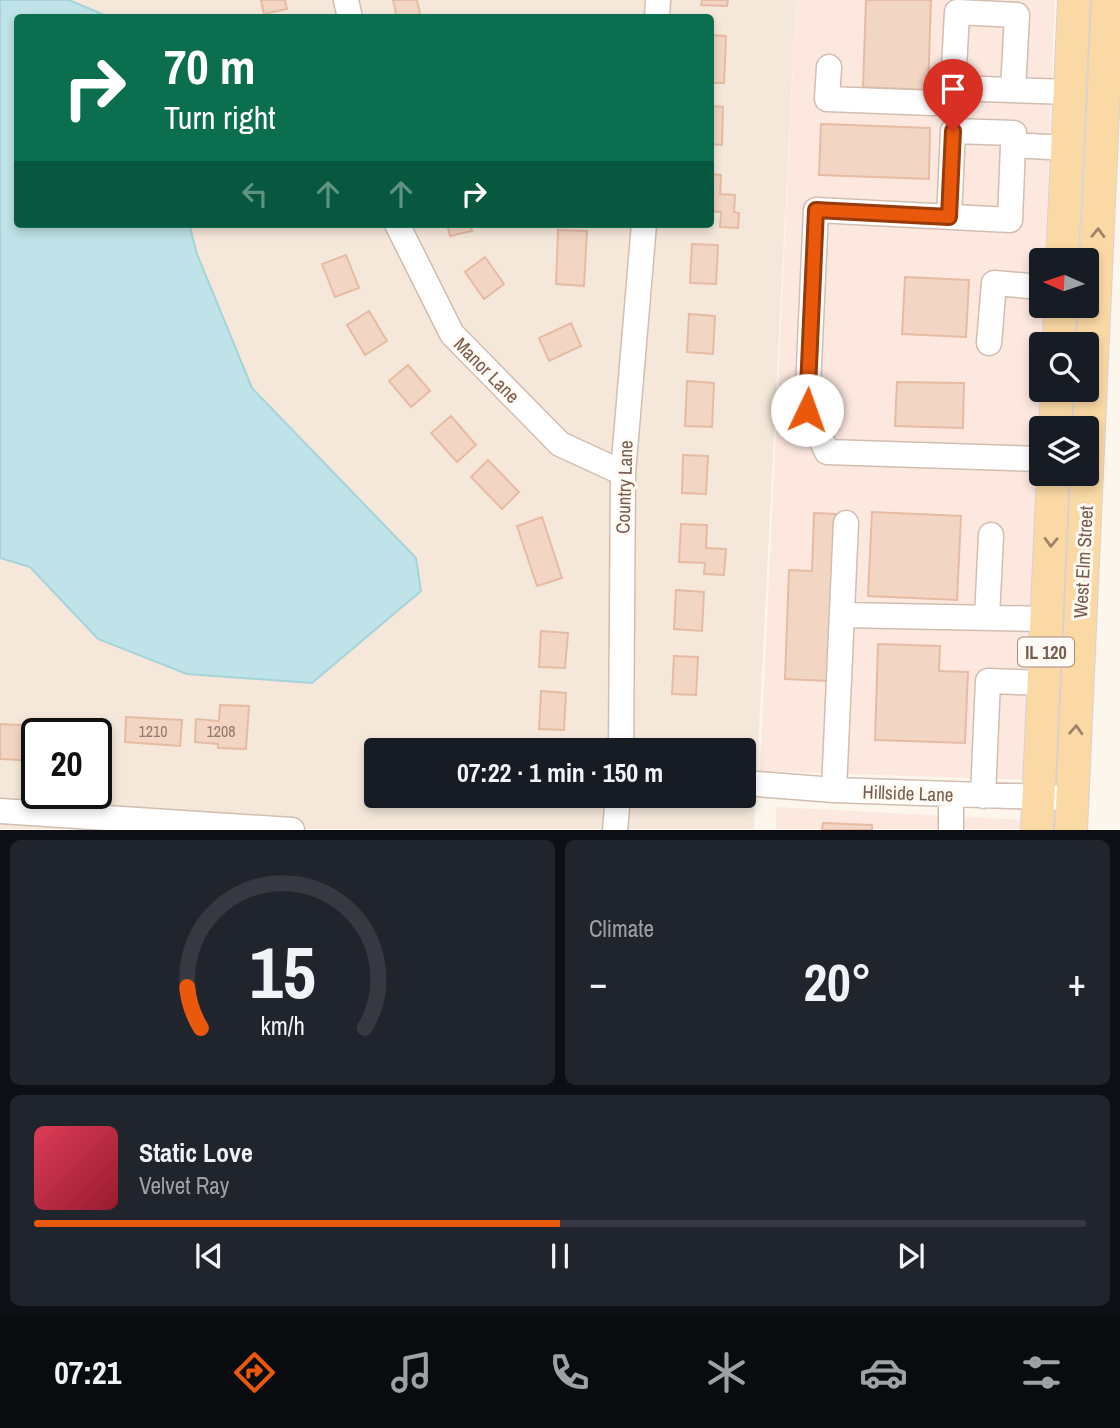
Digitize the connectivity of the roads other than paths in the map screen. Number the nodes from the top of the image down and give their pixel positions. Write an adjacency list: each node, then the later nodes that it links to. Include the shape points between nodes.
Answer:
1 (1074, 0): 6 (main road)
2 (1108, 0): 30 (main road, West Elm Street / IL 120, one-way to 2)
3 (829, 67): 4 (street, via 827,99 933,103)
4 (953, 89): 5 (street); 5 (street, via 957,12 1017,15)
5 (1013, 90): 6 (street)
6 (1069, 92): 8 (main road)
7 (1013, 145): 8 (street); 9 (street, via 1010,220); 9 (street, via 1014,134 953,131)
8 (1067, 148): 12 (main road)
9 (949, 217): 15 (street, via 816,210 807,410 827,452)
10 (399, 228): 16 (street, Manor Lane, via 452,334 560,444)
11 (644, 228): 16 (street, Country Lane)
12 (1063, 248)
13 (1029, 286): 14 (street, via 994,283)
14 (989, 343)
15 (1029, 459)
16 (623, 473): 24 (street, Country Lane)
17 (1054, 486): 22 (main road, West Elm Street / IL 120, one-way to 22)
18 (846, 523): 20 (street)
19 (991, 536): 21 (street)
20 (844, 615): 21 (street); 26 (street)
21 (987, 618): 22 (street)
22 (1048, 619): 23 (main road, West Elm Street / IL 120)
23 (1044, 683): 28 (street, via 988,681); 29 (main road, West Elm Street / IL 120)
24 (621, 738)
25 (756, 784): 26 (street, Hillside Lane)
26 (834, 790): 27 (street, Hillside Lane)
27 (951, 794): 28 (street, Hillside Lane); 35 (street)
28 (983, 796): 29 (street, Hillside Lane)
29 (1038, 797): 30 (street, Hillside Lane); 36 (main road, West Elm Street / IL 120)
30 (1072, 798): 37 (main road, West Elm Street / IL 120)
31 (617, 808): 34 (street)
32 (0, 811): 33 (street)
33 (292, 830)
34 (615, 830)
35 (951, 830)
36 (1037, 830)
37 (1071, 830)

